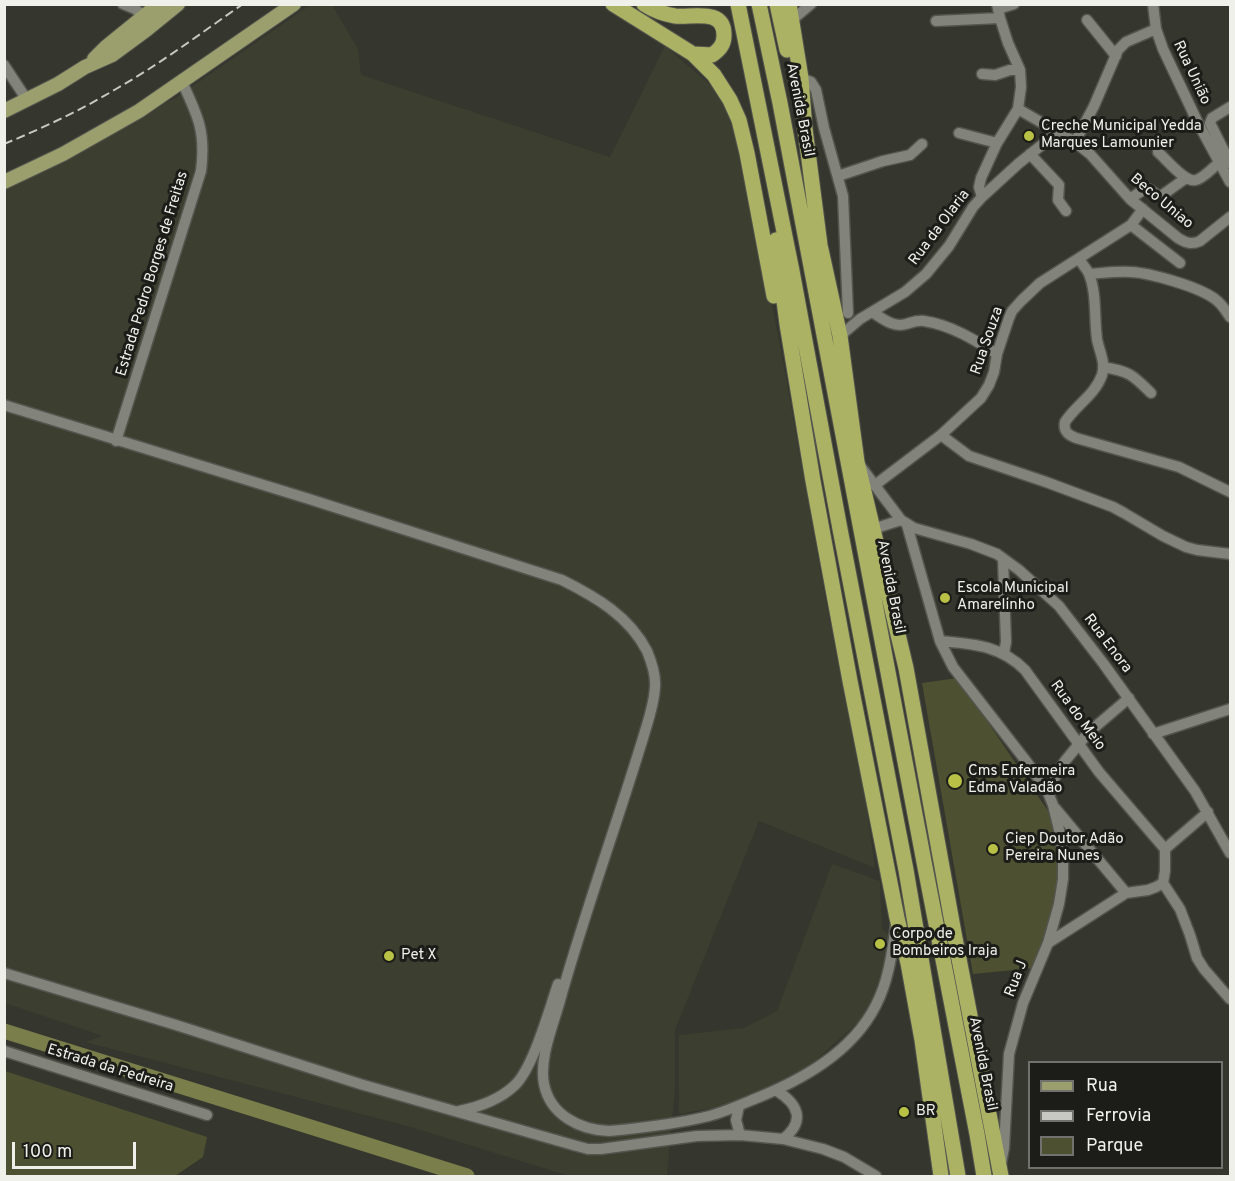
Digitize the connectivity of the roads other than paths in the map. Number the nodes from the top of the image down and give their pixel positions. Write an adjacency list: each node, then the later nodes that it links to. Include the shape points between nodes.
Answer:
1 (123, 4): 18 (street)
2 (159, 4): 18 (main road)
3 (178, 4): 26 (main road, via 112,55)
4 (294, 4): 30 (main road)
5 (613, 4): 23 (highway)
6 (644, 4): 17 (highway, via 674,16)
7 (709, 4): 17 (highway)
8 (730, 4): 68 (highway, via 778,249)
9 (738, 4): 59 (highway)
10 (759, 4): 32 (highway, Avenida Brasil)
11 (777, 4): 37 (highway, Avenida Brasil)
12 (789, 4): 19 (highway, Avenida Brasil)
13 (811, 4): 19 (street)
14 (1014, 4): 16 (street)
15 (1153, 4): 22 (street, Rua União)
16 (998, 11): 21 (street); 27 (street)
17 (696, 15): 23 (highway, via 706,15 721,23 724,34 723,42 712,55)
18 (144, 16): 26 (main road)
19 (792, 20): 29 (highway, Avenida Brasil)
20 (1087, 20): 24 (street)
21 (936, 21)
22 (1156, 29): 24 (street, via 1126,42); 45 (street, Rua União, via 1183,93)
23 (693, 54): 68 (highway, via 714,75 739,120 788,366)
24 (1116, 56): 40 (street)
25 (4, 64): 31 (street)
26 (85, 67): 31 (main road)
27 (1020, 69): 28 (street); 34 (street)
28 (982, 74)
29 (801, 78): 36 (street, via 811,82 816,90); 37 (highway, Avenida Brasil)
30 (182, 82): 48 (main road, via 63,154); 72 (street, Estrada Pedro Borges de Freitas, via 202,132 201,171)
31 (27, 100): 35 (main road)
32 (780, 103): 56 (highway, via 801,166); 112 (highway, Avenida Brasil)
33 (1230, 107): 45 (street, via 1210,123)
34 (1018, 109): 38 (street, Beco Uniao); 41 (street)
35 (4, 111)
36 (824, 128): 37 (street); 46 (street)
37 (805, 129): 56 (highway, Avenida Brasil)
38 (1058, 132): 40 (street, Beco Uniao); 44 (street, Rua da Olaria)
39 (959, 133): 41 (street)
40 (1075, 142): 51 (street, Beco Uniao)
41 (997, 143): 50 (street, via 981,178)
42 (922, 144): 46 (street, via 910,155)
43 (1158, 152): 47 (street)
44 (1030, 154): 50 (street, Rua da Olaria); 53 (street, via 1059,185 1058,200)
45 (1226, 166): 47 (street, via 1198,179); 49 (street, Rua União)
46 (838, 176): 61 (street, via 843,196)
47 (1186, 178): 51 (street, via 1161,196 1146,189)
48 (4, 182)
49 (1230, 182)
50 (982, 197): 62 (street, Rua da Olaria, via 926,274)
51 (1130, 199): 52 (street, Beco Uniao)
52 (1143, 209): 54 (street, Beco Uniao, via 1191,244); 55 (street, Rua Souza)
53 (1066, 211)
54 (1230, 217)
55 (1131, 225): 57 (street, Rua Souza); 58 (street)
56 (820, 245): 61 (highway, Avenida Brasil)
57 (1079, 259): 60 (street); 66 (street, Rua Souza, via 1021,300 1012,311)
58 (1180, 263)
59 (792, 271): 73 (highway, via 790,293); 97 (highway)
60 (1089, 274): 63 (street, via 1133,272 1161,278 1214,298); 67 (street)
61 (841, 311): 64 (street); 65 (highway, Avenida Brasil)
62 (872, 312): 64 (street, Rua da Olaria); 66 (street, via 897,325 926,321 943,326)
63 (1230, 317)
64 (860, 319): 65 (street, Rua da Olaria)
65 (840, 336): 74 (highway, Avenida Brasil)
66 (997, 354): 71 (street, Rua Souza, via 994,372 981,398)
67 (1103, 368): 69 (street, via 1122,370); 76 (street, via 1090,393 1065,422 1068,434 1179,467)
68 (798, 389): 73 (highway)
69 (1151, 393)
70 (4, 405): 72 (street)
71 (941, 435): 75 (street, Rua Souza); 79 (street, via 969,456 1113,507 1186,547)
72 (116, 441): 98 (street, via 562,580 609,607 627,623 653,664 656,686)
73 (808, 446): 85 (highway)
74 (857, 462): 75 (street); 78 (highway, Avenida Brasil)
75 (874, 485): 77 (street)
76 (1230, 492)
77 (904, 522): 78 (street); 80 (street, Rua Enora, via 989,550); 81 (street, Rua J)
78 (873, 529): 108 (highway, Avenida Brasil, via 908,678)
79 (1230, 554)
80 (1003, 560): 82 (street); 83 (street, Rua Enora, via 1059,606)
81 (940, 641): 82 (street, Rua do Meio, via 973,644); 88 (street, Rua J, via 952,667)
82 (1005, 654): 87 (street, Rua do Meio, via 1025,670)
83 (1129, 699): 86 (street, Rua Enora); 87 (street)
84 (1230, 709): 86 (street)
85 (861, 730): 95 (highway); 97 (highway, via 877,767 896,863)
86 (1153, 734): 90 (street, Rua Enora)
87 (1079, 743): 88 (street); 91 (street, Rua do Meio)
88 (1047, 790): 89 (street, Rua J)
89 (1053, 805): 94 (street, Rua J); 96 (street, Rua J, via 1064,859 1059,904)
90 (1208, 813): 91 (street); 92 (street, Rua Enora)
91 (1165, 849): 93 (street)
92 (1230, 853)
93 (1162, 883): 94 (street); 100 (street, via 1180,909 1197,958)
94 (1126, 893): 96 (street)
95 (897, 918): 102 (street, via 889,968 867,1020 845,1046); 110 (highway, via 922,1040)
96 (1048, 944): 108 (street, Rua J, via 1023,1003 1009,1054 1005,1148)
97 (920, 951): 111 (highway)
98 (570, 964): 103 (street, via 543,1070 546,1094 566,1119 596,1131 626,1129 709,1116); 104 (street, via 562,973 519,1081 483,1105)
99 (4, 973): 104 (street)
100 (1230, 999)
101 (4, 1052): 105 (street, Estrada da Pedreira)
102 (777, 1090): 103 (street); 107 (street, via 796,1110 794,1128)
103 (739, 1106): 106 (street, via 736,1120)
104 (459, 1112): 106 (street, via 588,1149)
105 (207, 1115)
106 (740, 1135): 107 (street)
107 (783, 1139): 109 (street, via 844,1157)
108 (1000, 1171)
109 (876, 1176)
110 (942, 1176)
111 (958, 1176)
112 (984, 1176)

